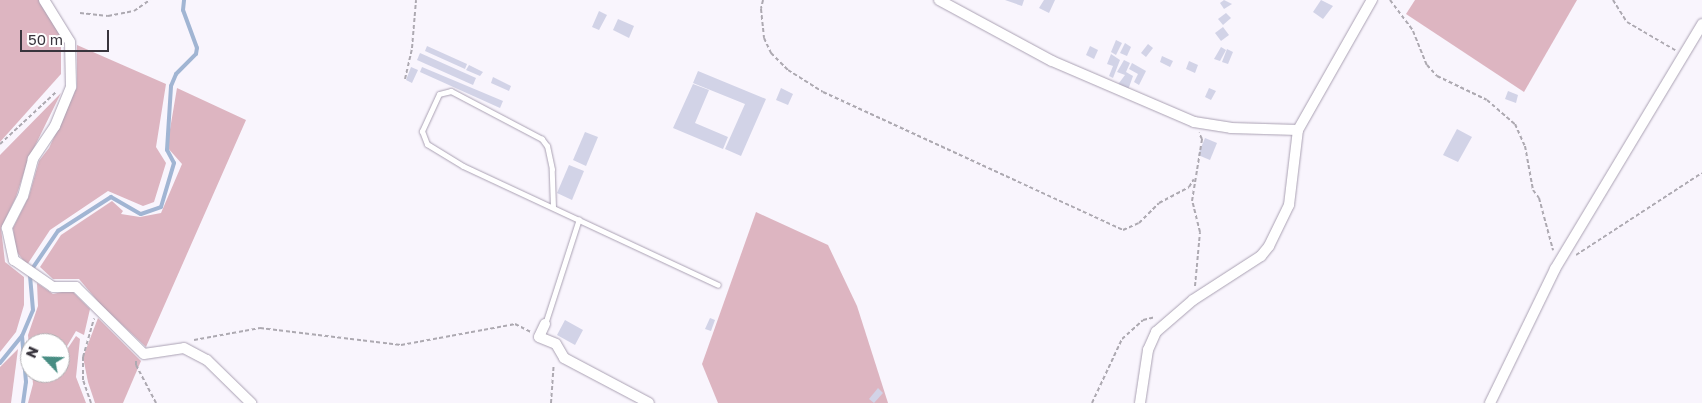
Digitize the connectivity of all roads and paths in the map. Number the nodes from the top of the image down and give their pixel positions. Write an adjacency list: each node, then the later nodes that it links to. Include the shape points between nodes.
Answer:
1 (44, 0): 24 (street, via 70,42 71,87 55,126 33,159 23,196 7,228 9,250 21,267 53,287 76,287)
2 (150, 0): 9 (path, via 134,11 108,16)
3 (416, 0): 12 (path, via 412,48)
4 (763, 0): 18 (path, via 764,38 771,52 788,70 823,92 1123,230 1139,223 1159,203 1189,187)
5 (939, 0): 14 (street, via 1052,61)
6 (1372, 0): 15 (street)
7 (1390, 0): 21 (path, via 1413,31 1428,65 1437,76 1487,100 1515,124 1525,146 1533,190 1552,239)
8 (1614, 0): 11 (path, via 1627,22)
9 (80, 13)
10 (1702, 24): 11 (street)
11 (1684, 55): 21 (street)
12 (405, 79)
13 (57, 90): 16 (path)
14 (1194, 122): 15 (street, via 1231,128); 18 (path, via 1202,139)
15 (1298, 130): 37 (street, via 1289,205 1269,246 1261,256 1193,300 1156,332 1148,350)
16 (0, 144)
17 (1702, 173): 21 (path)
18 (1194, 179): 23 (path, via 1192,200 1200,232)
19 (553, 207): 19 (lane, via 552,169 547,146 542,139 451,92 439,94 422,131 427,144 464,166); 20 (lane)
20 (579, 219): 22 (lane); 26 (lane)
21 (1555, 269): 38 (street)
22 (718, 285)
23 (1194, 286)
24 (96, 310): 30 (street); 31 (path, via 83,358 83,380)
25 (1160, 316): 36 (path, via 1143,320 1122,339)
26 (544, 324): 27 (street)
27 (539, 337): 28 (street); 29 (path, via 515,324 401,345 260,328 187,342)
28 (556, 344): 34 (path); 35 (street, via 564,358)
29 (182, 348): 30 (street, via 152,354); 33 (street, via 207,360)
30 (138, 350): 32 (path, via 136,365)
31 (91, 403)
32 (156, 403)
33 (251, 403)
34 (550, 403)
35 (649, 403)
36 (1092, 403)
37 (1140, 403)
38 (1490, 403)

